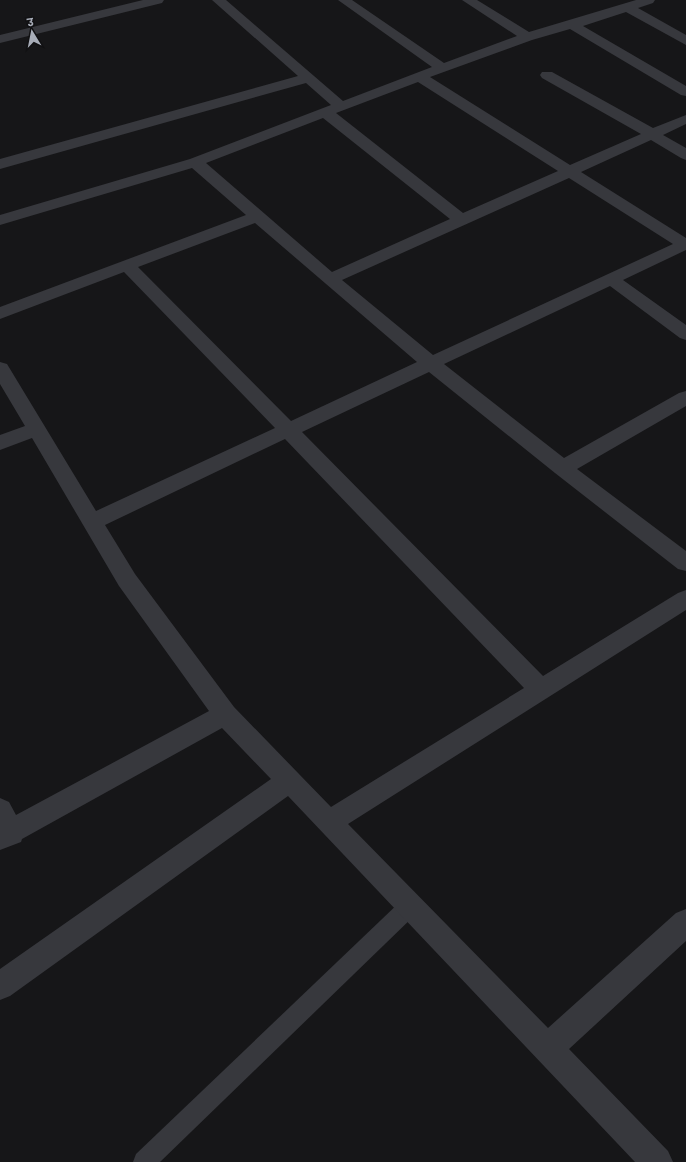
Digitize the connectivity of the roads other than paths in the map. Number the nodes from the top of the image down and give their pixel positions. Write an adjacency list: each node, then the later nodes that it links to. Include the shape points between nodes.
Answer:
1 (158, 0): 10 (street)
2 (218, 0): 15 (street)
3 (344, 0): 12 (street)
4 (649, 0): 7 (street)
5 (491, 2): 6 (street)
6 (473, 3): 9 (street)
7 (627, 7): 8 (street); 11 (street)
8 (572, 25): 9 (street); 16 (street)
9 (527, 37): 12 (street)
10 (0, 39)
11 (686, 41)
12 (442, 68): 14 (street)
13 (547, 75): 20 (street)
14 (420, 77): 17 (street); 24 (street)
15 (308, 78): 17 (street); 23 (street)
16 (686, 92)
17 (342, 107): 18 (street)
18 (326, 113): 22 (street); 27 (street)
19 (686, 119): 20 (street)
20 (652, 134): 21 (street); 24 (street)
21 (686, 156)
22 (195, 162): 25 (street); 26 (street)
23 (0, 164)
24 (569, 171): 27 (street); 28 (street)
25 (258, 216): 29 (street); 30 (street)
26 (0, 220)
27 (461, 220): 30 (street)
28 (686, 244): 31 (street)
29 (126, 265): 32 (street); 38 (street)
30 (330, 279): 34 (street)
31 (611, 279): 33 (street); 34 (street)
32 (0, 313)
33 (686, 334)
34 (431, 363): 38 (street); 40 (street)
35 (0, 368): 37 (street)
36 (686, 398): 40 (street)
37 (35, 429): 39 (street); 41 (street)
38 (288, 430): 41 (street); 44 (street)
39 (0, 443)
40 (562, 468): 42 (street)
41 (91, 522): 45 (street, via 127,580)
42 (686, 563)
43 (686, 599): 44 (street)
44 (542, 690): 48 (street)
45 (225, 714): 46 (street); 49 (street)
46 (289, 781): 48 (street); 52 (street)
47 (0, 810): 49 (street)
48 (329, 822): 50 (street)
49 (6, 836)
50 (410, 906): 53 (street); 55 (lane)
51 (686, 923): 53 (street)
52 (0, 986)
53 (548, 1048): 54 (street)
54 (655, 1161)
55 (144, 1162)

